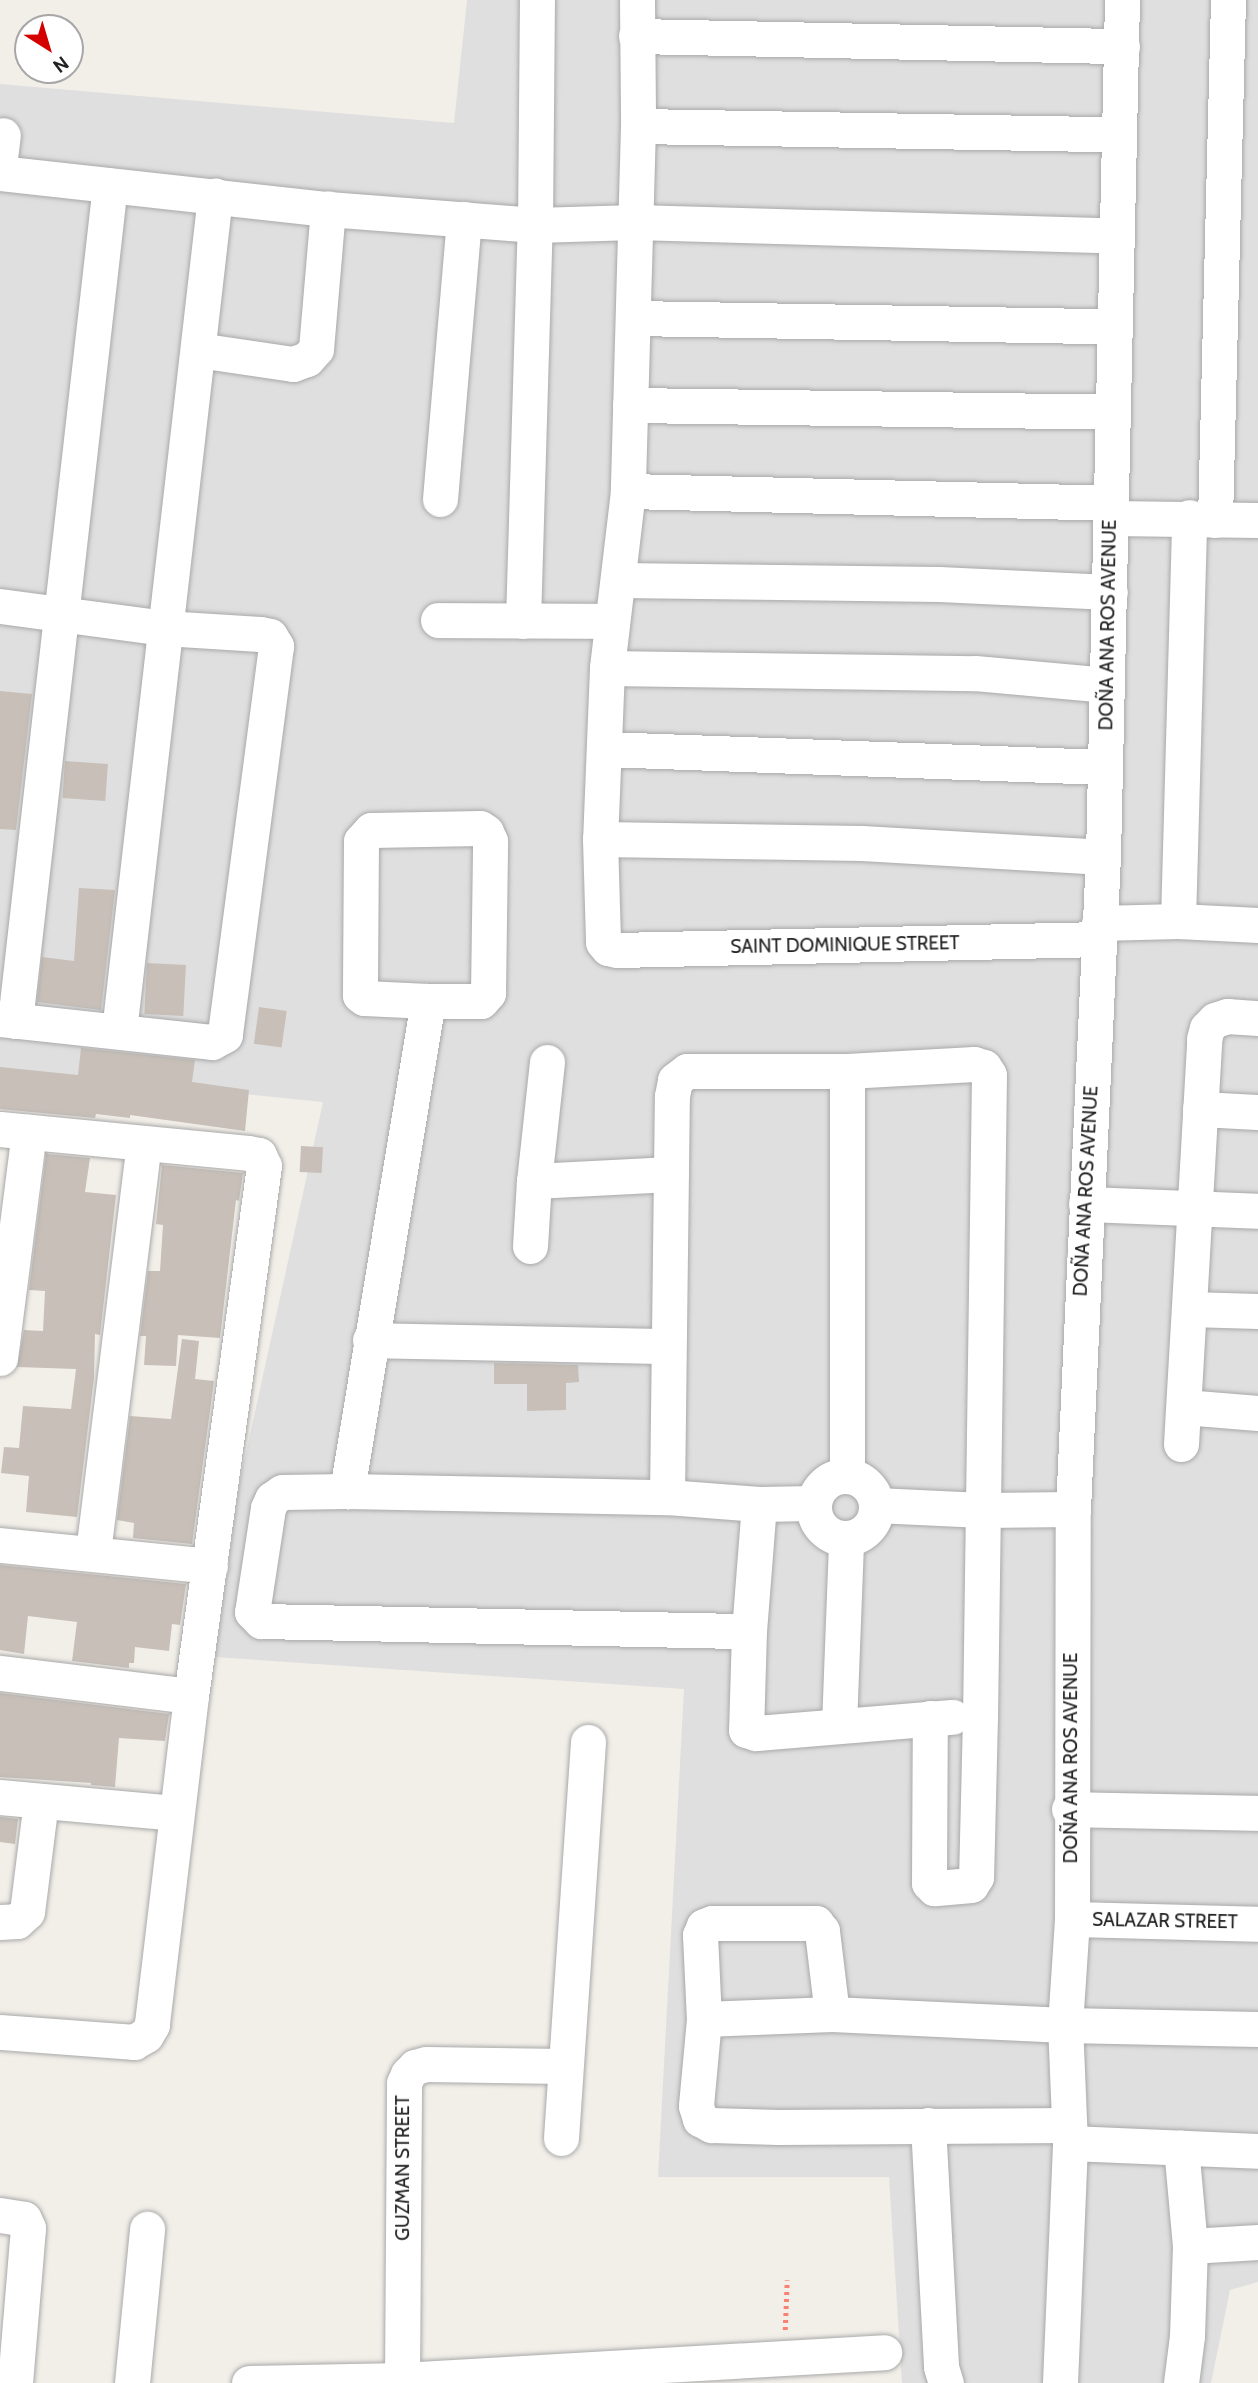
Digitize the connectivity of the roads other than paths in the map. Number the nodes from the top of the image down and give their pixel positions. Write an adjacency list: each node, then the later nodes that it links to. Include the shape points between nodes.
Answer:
1 (537, 0): 15 (street)
2 (637, 0): 5 (street)
3 (1122, 0): 6 (street, DOÑA ANA ROS AVENUE)
4 (1228, 0): 25 (street)
5 (636, 36): 6 (street); 7 (street)
6 (1122, 46): 8 (street, DOÑA ANA ROS AVENUE)
7 (638, 126): 8 (street); 14 (street)
8 (1117, 134): 16 (street, DOÑA ANA ROS AVENUE)
9 (0, 173): 10 (street)
10 (110, 185): 11 (street); 30 (street)
11 (215, 196): 12 (street); 19 (street)
12 (328, 209): 13 (street); 19 (street, via 316,349 307,359 293,363)
13 (464, 219): 15 (street); 23 (street)
14 (635, 222): 15 (street); 16 (street); 17 (street)
15 (535, 225): 32 (street)
16 (1115, 235): 18 (street, DOÑA ANA ROS AVENUE)
17 (634, 318): 18 (street); 20 (street)
18 (1113, 326): 21 (street, DOÑA ANA ROS AVENUE)
19 (198, 350): 34 (street)
20 (630, 405): 21 (street); 22 (street)
21 (1112, 412): 24 (street, DOÑA ANA ROS AVENUE)
22 (628, 491): 24 (street); 27 (street)
23 (440, 499)
24 (1111, 510): 25 (street); 28 (street, DOÑA ANA ROS AVENUE)
25 (1202, 518): 26 (street); 41 (street)
26 (1258, 520)
27 (619, 580): 28 (street, via 939,584); 33 (street)
28 (1110, 592): 36 (street, DOÑA ANA ROS AVENUE)
29 (0, 607): 30 (street)
30 (59, 612): 34 (street); 46 (street)
31 (438, 620): 32 (street)
32 (523, 621): 33 (street)
33 (612, 621): 35 (street)
34 (164, 628): 47 (street); 47 (street, via 270,636 276,646 275,674 225,1035 212,1042)
35 (607, 668): 36 (street, via 975,673); 37 (street)
36 (1106, 685): 38 (street, DOÑA ANA ROS AVENUE)
37 (604, 748): 38 (street); 39 (street)
38 (1105, 767): 40 (street, DOÑA ANA ROS AVENUE)
39 (600, 839): 40 (street, via 862,843); 43 (street, SAINT DOMINIQUE STREET, via 600,935 605,946 617,950)
40 (1103, 857): 43 (street, DOÑA ANA ROS AVENUE)
41 (1178, 921): 42 (street, SAINT DOMINIQUE STREET); 43 (street, SAINT DOMINIQUE STREET)
42 (1258, 925)
43 (1099, 931): 56 (street, DOÑA ANA ROS AVENUE)
44 (428, 1001): 44 (street, via 360,995 361,841 371,830 480,828 489,841 488,993 481,1001); 62 (street)
45 (1258, 1018): 50 (street, via 1227,1016 1207,1028)
46 (7, 1020): 47 (street)
47 (119, 1031)
48 (547, 1062): 55 (street)
49 (847, 1071): 54 (street, via 687,1071 675,1080 672,1096); 68 (street); 75 (street, via 974,1064 988,1071)
50 (1200, 1109): 51 (street); 57 (street)
51 (1258, 1112)
52 (14, 1130): 53 (street); 64 (street)
53 (144, 1143): 78 (street); 79 (street, via 259,1155 264,1166)
54 (671, 1174): 55 (street); 63 (street)
55 (534, 1181): 59 (street)
56 (1086, 1204): 57 (street); 74 (street, DOÑA ANA ROS AVENUE)
57 (1193, 1208): 58 (street); 60 (street)
58 (1258, 1212)
59 (530, 1246)
60 (1189, 1309): 61 (street); 65 (street)
61 (1258, 1311)
62 (370, 1340): 63 (street); 69 (street)
63 (668, 1346): 70 (street)
64 (0, 1358)
65 (1184, 1407): 66 (street); 67 (street)
66 (1258, 1413)
67 (1181, 1444)
68 (847, 1475): 71 (street, via 831,1478 819,1488); 73 (street, via 872,1491)
69 (347, 1491): 70 (street); 80 (street, via 282,1492 272,1499 251,1606 258,1620)
70 (667, 1497): 72 (street)
71 (813, 1503): 72 (street); 76 (street, via 821,1529)
72 (759, 1504): 80 (street)
73 (876, 1505): 75 (street); 76 (street, via 873,1521 862,1534)
74 (1073, 1509): 75 (street); 89 (street, DOÑA ANA ROS AVENUE)
75 (982, 1510): 83 (street)
76 (846, 1539): 85 (street)
77 (0, 1545): 78 (street)
78 (93, 1552): 79 (street)
79 (211, 1566): 82 (street)
80 (749, 1631): 85 (street, via 746,1730 756,1733)
81 (0, 1672): 82 (street)
82 (191, 1696): 91 (street)
83 (981, 1717): 84 (street); 84 (street, via 976,1877 971,1885 934,1888 929,1883)
84 (930, 1718): 85 (street)
85 (839, 1725)
86 (588, 1742): 100 (street)
87 (0, 1797): 88 (street)
88 (41, 1801): 91 (street); 93 (street, via 27,1912 18,1922)
89 (1069, 1809): 90 (street); 92 (street, DOÑA ANA ROS AVENUE)
90 (1258, 1813)
91 (176, 1814): 99 (street, via 150,2031 134,2042)
92 (1072, 1919): 94 (street, SALAZAR STREET); 97 (street, DOÑA ANA ROS AVENUE)
93 (0, 1922)
94 (1258, 1924)
95 (832, 2014): 96 (street); 96 (street, via 822,1931 816,1923 712,1923 700,1930); 97 (street)
96 (704, 2019): 101 (street, via 696,2106 705,2122 778,2127)
97 (1065, 2025): 98 (street); 102 (street, DOÑA ANA ROS AVENUE)
98 (1258, 2029)
99 (0, 2032)
100 (563, 2066): 103 (street); 112 (street, GUZMAN STREET, via 426,2064 408,2074 404,2082)
101 (928, 2125): 102 (street); 116 (street, via 941,2367)
102 (1069, 2134): 104 (street); 117 (street, DOÑA ANA ROS AVENUE)
103 (561, 2138)
104 (1181, 2147): 105 (street); 109 (street)
105 (1258, 2151)
106 (0, 2215): 113 (street, via 24,2219 29,2228)
107 (147, 2229): 114 (street)
108 (1258, 2242): 109 (street)
109 (1190, 2246): 118 (street)
110 (884, 2352): 111 (street)
111 (796, 2366): 112 (street)
112 (402, 2379): 115 (street)
113 (15, 2383)
114 (132, 2383)
115 (250, 2383)
116 (946, 2383)
117 (1060, 2383)
118 (1181, 2383)

